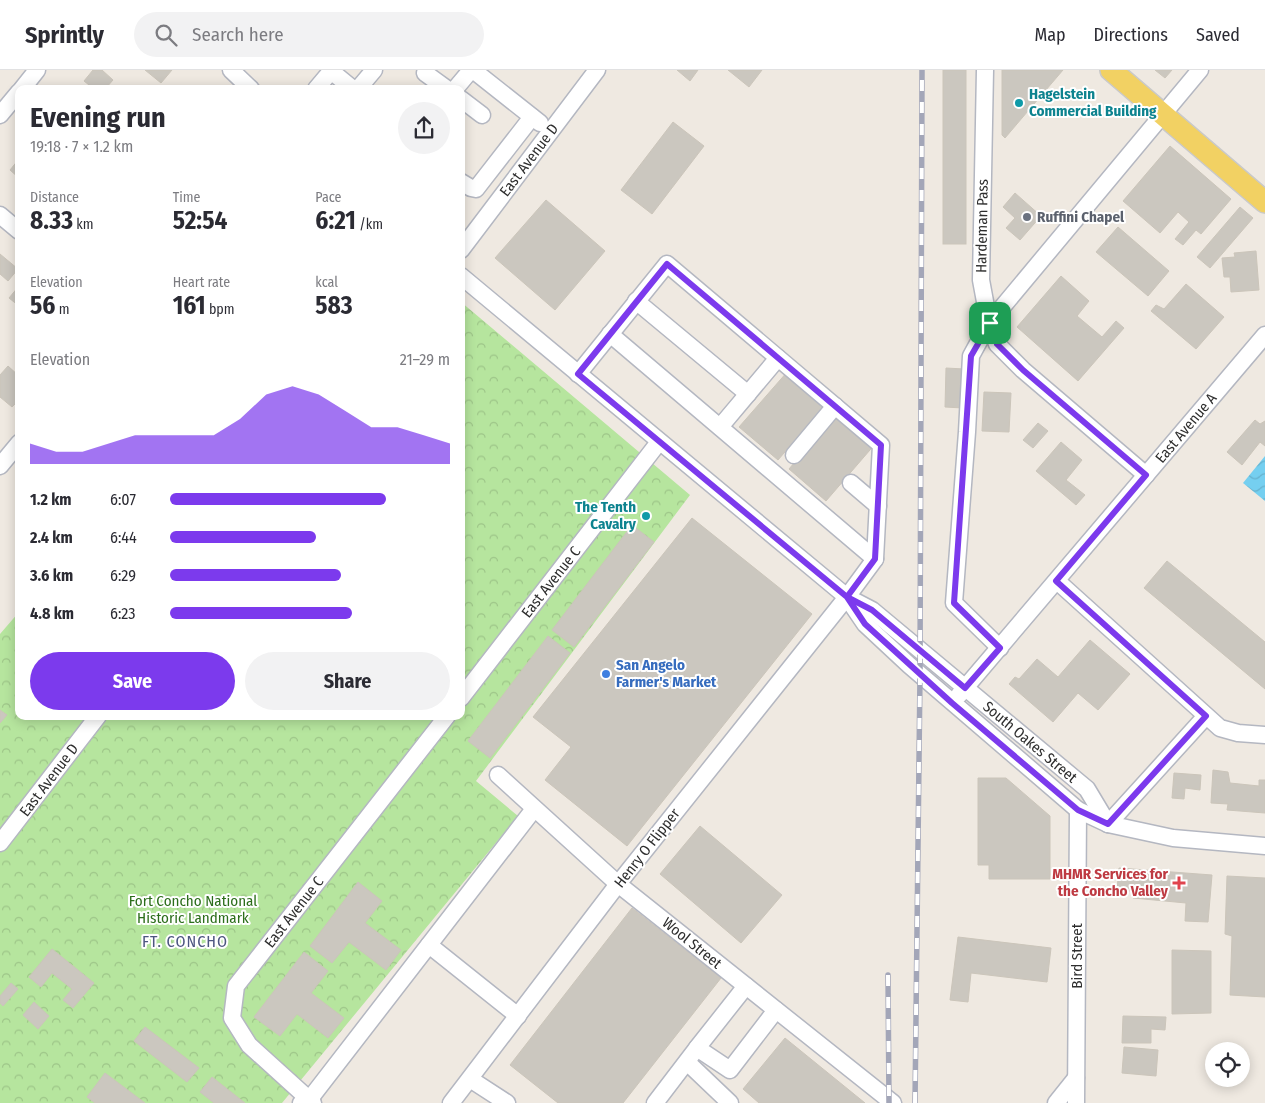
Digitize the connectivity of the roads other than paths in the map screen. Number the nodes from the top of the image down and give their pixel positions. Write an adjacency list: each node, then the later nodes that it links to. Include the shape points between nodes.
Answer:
1 (37, 70): 11 (street)
2 (231, 70): 12 (street)
3 (374, 70): 15 (street)
4 (472, 70): 17 (street); 23 (street)
5 (597, 70): 24 (street, East Avenue D)
6 (985, 70): 33 (street, Hardeman Pass, via 981,280)
7 (1111, 70): 22 (main road)
8 (1200, 70): 22 (street)
9 (332, 71): 13 (street); 14 (street)
10 (425, 73): 16 (street)
11 (25, 85)
12 (247, 85)
13 (320, 85)
14 (348, 85)
15 (361, 85)
16 (442, 85)
17 (459, 85)
18 (15, 97): 20 (street)
19 (465, 103): 21 (street)
20 (0, 115)
21 (482, 115)
22 (1163, 115): 26 (main road); 33 (street)
23 (532, 117): 24 (street); 25 (street)
24 (550, 132): 27 (street, East Avenue D)
25 (469, 186): 27 (street)
26 (1265, 202)
27 (496, 204): 30 (street, East Avenue D)
28 (0, 215): 29 (street)
29 (15, 228)
30 (465, 245)
31 (465, 279): 37 (street, South Oakes Street)
32 (636, 301): 34 (street); 36 (street, via 667,264); 38 (street)
33 (990, 323): 45 (street, Hardeman Pass, via 997,344 1023,370); 51 (street, via 971,356 954,603)
34 (610, 334): 37 (street); 40 (street)
35 (1265, 336): 45 (street, East Avenue A)
36 (778, 358): 38 (street); 39 (street)
37 (578, 374): 41 (street, South Oakes Street)
38 (748, 394): 40 (street)
39 (835, 406): 43 (street); 47 (street, via 881,445)
40 (720, 427): 48 (street)
41 (659, 442): 50 (street, South Oakes Street); 53 (street, East Avenue C)
42 (15, 448): 44 (street)
43 (794, 455)
44 (0, 466)
45 (1146, 475): 49 (street, East Avenue A)
46 (851, 482): 47 (street)
47 (878, 506): 48 (street)
48 (875, 559): 50 (street, Henry O Flipper)
49 (1056, 581): 51 (street, East Avenue A); 55 (street)
50 (847, 597): 52 (street, South Oakes Street, via 872,610); 54 (street, South Oakes Street, via 865,624); 65 (street, Henry O Flipper)
51 (1000, 648): 52 (street, East Avenue A)
52 (965, 688): 54 (street, East Avenue A); 62 (street, South Oakes Street, via 1087,789)
53 (465, 693)
54 (952, 703): 61 (street, South Oakes Street)
55 (1206, 716): 58 (street, via 1220,728); 62 (street)
56 (95, 720): 63 (street, East Avenue D)
57 (444, 720): 74 (street, East Avenue C, via 236,986 232,1018 249,1045)
58 (1265, 735)
59 (498, 775): 60 (street, Wool Street)
60 (534, 809): 65 (street, Wool Street); 66 (street)
61 (1078, 810): 62 (street, South Oakes Street); 72 (street, Bird Street)
62 (1108, 824): 64 (street, South Oakes Street, via 1173,838)
63 (0, 843)
64 (1265, 846)
65 (618, 884): 67 (street, Wool Street); 69 (street, Henry O Flipper)
66 (429, 945): 69 (street); 74 (street)
67 (746, 986): 68 (street, Wool Street); 70 (street)
68 (776, 1010): 70 (street, via 730,1070); 79 (street, Wool Street)
69 (518, 1016): 73 (street, Henry O Flipper)
70 (698, 1048): 71 (street)
71 (687, 1062): 77 (street); 78 (street)
72 (1076, 1078): 80 (street); 81 (street, Bird Street)
73 (470, 1079): 75 (street, Henry O Flipper); 76 (street)
74 (307, 1102)
75 (452, 1103)
76 (507, 1103)
77 (655, 1103)
78 (730, 1103)
79 (892, 1103)
80 (1056, 1103)
81 (1076, 1103)

